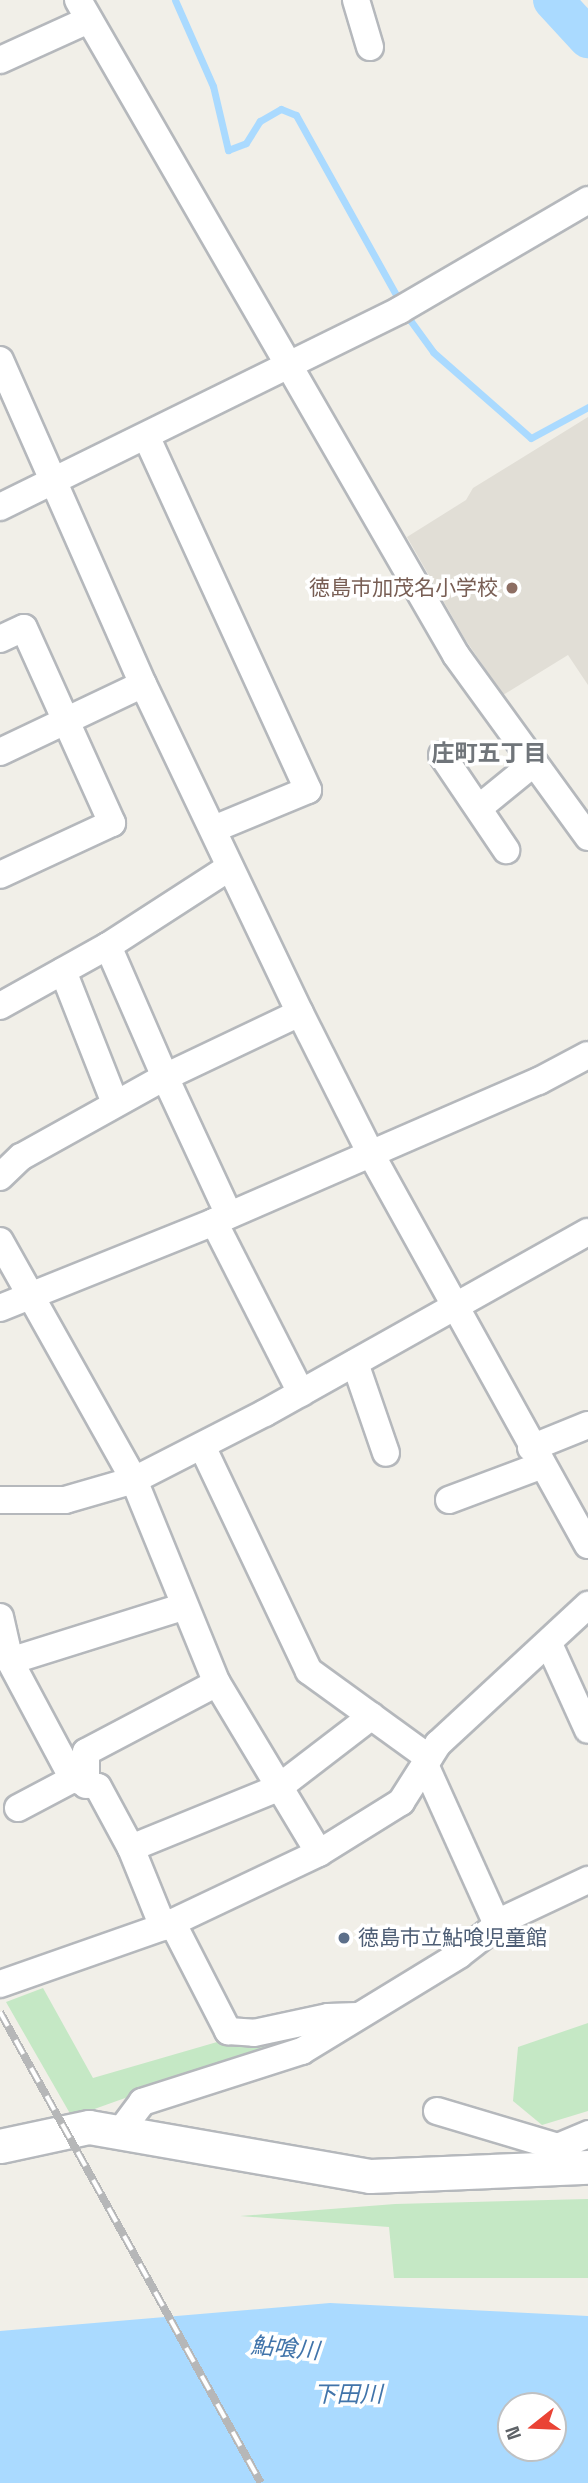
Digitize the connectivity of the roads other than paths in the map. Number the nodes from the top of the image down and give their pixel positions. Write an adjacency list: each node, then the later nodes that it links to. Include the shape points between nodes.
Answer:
1 (356, 0): 3 (street)
2 (83, 10): 4 (street); 7 (street)
3 (370, 47)
4 (0, 60)
5 (588, 200): 7 (street, via 405,307)
6 (0, 360): 9 (street)
7 (288, 368): 8 (street); 16 (street, via 456,655)
8 (147, 438): 9 (street); 19 (street, via 308,790)
9 (52, 483): 10 (street); 12 (street)
10 (0, 508)
11 (0, 639): 13 (street, via 24,628)
12 (143, 684): 13 (street); 19 (street)
13 (66, 721): 14 (street); 22 (street, via 112,823)
14 (0, 752)
15 (442, 755): 17 (street)
16 (534, 763): 17 (street); 18 (street)
17 (480, 807): 20 (street)
18 (584, 825)
19 (214, 829): 21 (street)
20 (506, 850)
21 (230, 867): 23 (street); 26 (street)
22 (0, 875)
23 (108, 946): 24 (street); 28 (street)
24 (63, 971): 25 (street); 29 (street)
25 (0, 1006)
26 (300, 1013): 28 (street); 30 (street)
27 (588, 1055): 30 (street, via 538,1082)
28 (165, 1077): 29 (street); 32 (street)
29 (115, 1103): 31 (street, via 21,1157)
30 (371, 1154): 32 (street); 36 (street)
31 (0, 1177)
32 (222, 1219): 35 (street); 39 (street)
33 (588, 1232): 36 (street)
34 (0, 1241): 35 (street)
35 (34, 1297): 37 (street); 44 (street)
36 (455, 1306): 38 (street); 43 (street)
37 (0, 1308)
38 (355, 1363): 39 (street); 42 (street)
39 (301, 1393): 41 (street)
40 (588, 1425): 43 (street)
41 (202, 1446): 44 (street); 54 (street, via 309,1671)
42 (386, 1453)
43 (535, 1457): 46 (street); 47 (street)
44 (134, 1480): 45 (street, via 65,1500); 49 (street)
45 (0, 1500)
46 (449, 1500)
47 (588, 1545)
48 (588, 1605): 51 (street)
49 (185, 1606): 52 (street); 53 (street)
50 (1, 1629): 52 (street)
51 (549, 1644): 55 (street); 56 (street, via 438,1744)
52 (10, 1661): 57 (street)
53 (217, 1683): 57 (street, via 86,1752); 58 (street)
54 (372, 1716): 56 (street); 58 (street)
55 (588, 1730)
56 (427, 1762): 61 (street, via 401,1802); 63 (street)
57 (79, 1782): 59 (street); 60 (street, via 98,1787)
58 (278, 1788): 60 (street); 61 (street)
59 (18, 1808)
60 (131, 1848): 64 (street)
61 (319, 1853): 64 (street)
62 (588, 1880): 63 (street)
63 (497, 1924): 66 (street, via 459,1955)
64 (167, 1925): 65 (street); 66 (street, via 228,2031 254,2033 328,2017)
65 (0, 1984)
66 (363, 2016): 68 (street, via 302,2051 142,2102)
67 (437, 2111): 71 (street)
68 (118, 2133): 70 (street, via 89,2127 66,2129); 71 (street, via 370,2176)
69 (588, 2134): 71 (street)
70 (0, 2146)
71 (575, 2160)

